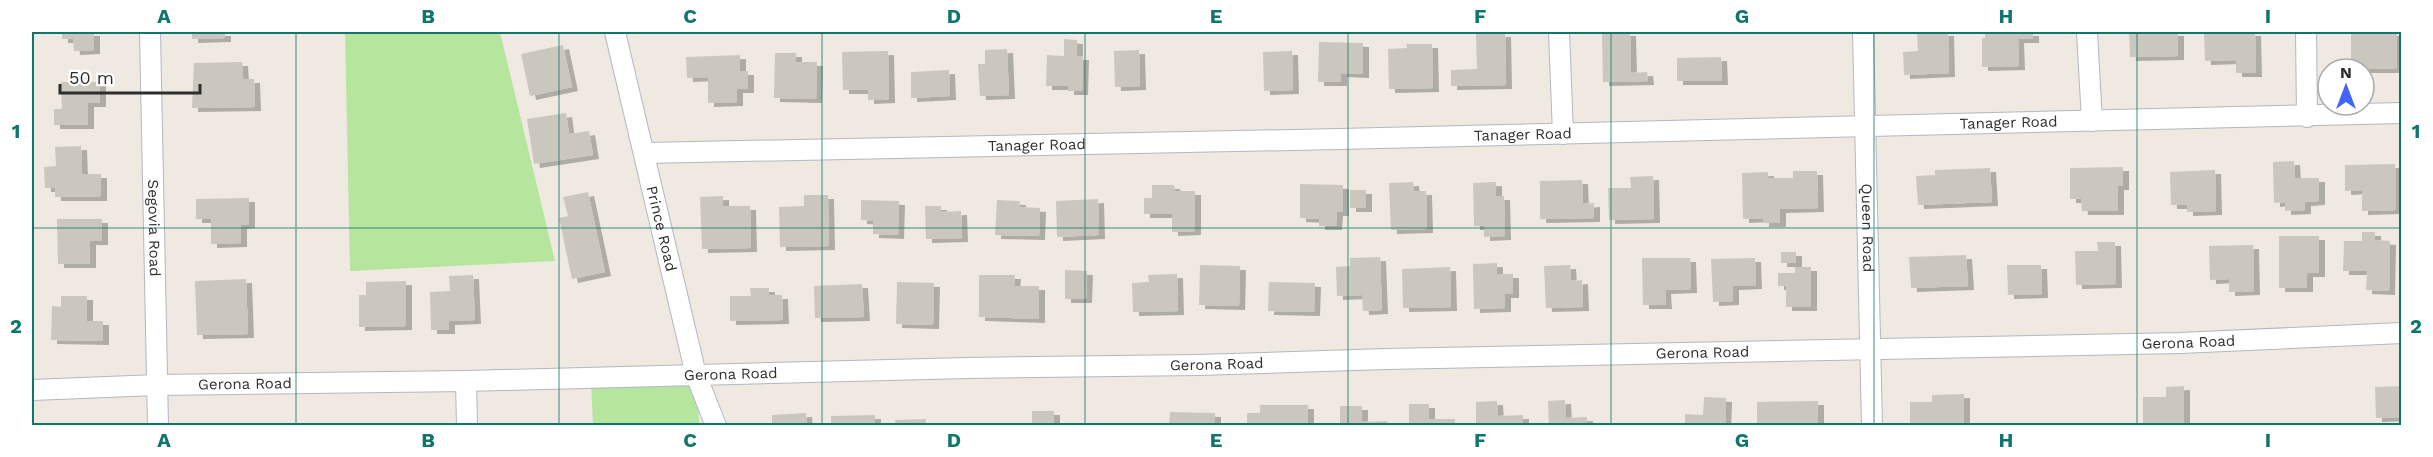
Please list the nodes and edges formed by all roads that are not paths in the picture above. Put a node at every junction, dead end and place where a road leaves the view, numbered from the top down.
1 (150, 32) edge
2 (615, 32) edge
3 (1560, 32) edge
4 (1863, 32) edge
5 (2087, 32) edge
6 (2306, 32) edge
7 (2402, 113) edge
8 (2307, 117) junction
9 (2092, 122) junction
10 (1865, 126) junction
11 (1563, 134) junction
12 (645, 153) junction
13 (2402, 333) edge
14 (1870, 350) junction
15 (696, 375) junction
16 (466, 381) junction
17 (157, 385) junction
18 (32, 390) edge
19 (158, 426) edge
20 (467, 426) edge
21 (716, 426) edge
22 (1872, 426) edge

1 - 17 street, Segovia Road
2 - 12 street, Prince Road
3 - 11 street
4 - 10 street, Queen Road
5 - 9 street
6 - 8 street
7 - 8 street, Tanager Road
8 - 9 street, Tanager Road
9 - 10 street, Tanager Road
10 - 11 street, Tanager Road
10 - 14 street, Queen Road
11 - 12 street, Tanager Road
12 - 15 street, Prince Road
13 - 14 street, Gerona Road
14 - 15 street, Gerona Road
14 - 22 street, Queen Road
15 - 16 street, Gerona Road
15 - 21 street, Prince Road
16 - 17 street, Gerona Road
16 - 20 street
17 - 18 street, Gerona Road
17 - 19 street, Segovia Road

